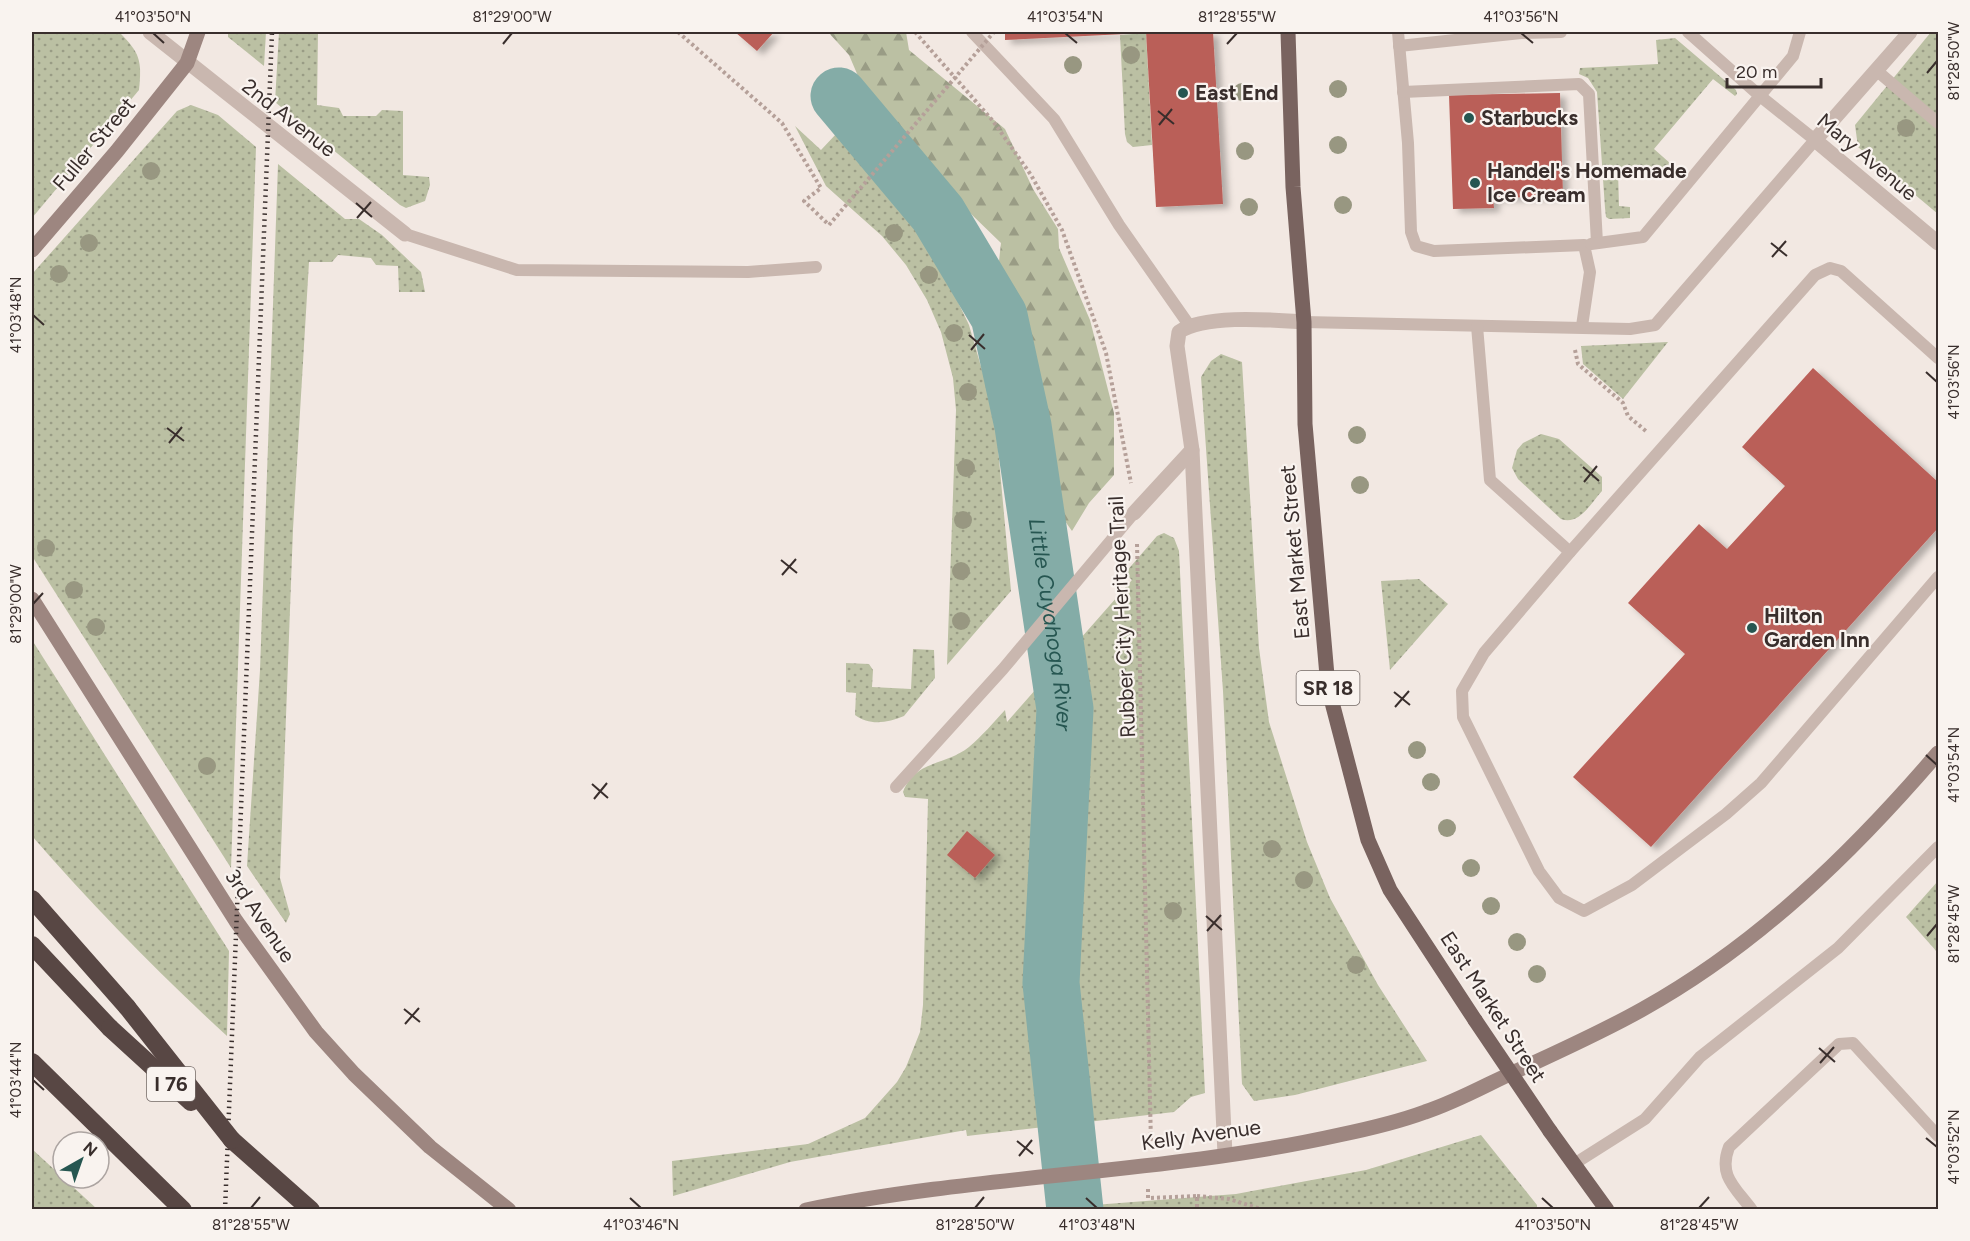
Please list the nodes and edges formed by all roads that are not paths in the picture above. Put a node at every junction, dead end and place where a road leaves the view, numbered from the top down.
1 (150, 32) edge
2 (198, 32) edge
3 (972, 32) edge
4 (1288, 32) edge
5 (1398, 32) edge
6 (1561, 32) edge
7 (1688, 32) edge
8 (1910, 32) edge
9 (1796, 33) edge
10 (1399, 46) junction
11 (187, 63) junction
12 (1876, 70) junction
13 (1403, 92) junction
14 (1760, 96) junction
15 (1938, 123) edge
16 (1815, 140) junction
17 (405, 234) joint
18 (1597, 243) junction
19 (1938, 243) edge
20 (1584, 245) junction
21 (32, 250) edge
22 (816, 267) dead end
23 (1304, 322) junction
24 (1189, 325) junction
25 (1477, 326) junction
26 (1582, 326) junction
27 (1938, 358) edge
28 (1192, 450) junction
29 (1134, 513) joint
30 (1570, 552) junction
31 (1938, 577) edge
32 (32, 599) edge
33 (1938, 753) edge
34 (896, 788) dead end
35 (1938, 847) edge
36 (32, 899) edge
37 (32, 945) edge
38 (32, 1062) edge
39 (1938, 1136) edge
40 (232, 1140) junction
41 (1225, 1154) junction
42 (1574, 1164) junction
43 (1601, 1207) edge
44 (183, 1209) edge
45 (311, 1209) edge
46 (509, 1209) edge
47 (806, 1209) edge
48 (1752, 1209) edge

1 - 11 street, 2nd Avenue
2 - 11 street, Fuller Street
3 - 24 lane
4 - 23 main road, East Market Street / SR 18
5 - 10 lane
6 - 10 lane
7 - 14 lane, Mary Avenue
8 - 12 street
9 - 14 lane
10 - 13 lane
11 - 17 street, 2nd Avenue
11 - 21 street, Fuller Street
12 - 15 lane
12 - 16 street
13 - 18 lane
13 - 20 lane
14 - 16 lane, Mary Avenue
14 - 18 lane
16 - 19 street, Mary Avenue
16 - 26 lane
17 - 22 lane
18 - 20 lane
20 - 26 lane
23 - 24 street
23 - 25 lane
23 - 42 main road, East Market Street / SR 18, bridge
24 - 28 street
25 - 26 lane
25 - 30 lane
27 - 30 lane
28 - 29 street
28 - 41 street
29 - 34 lane
30 - 31 lane
32 - 46 street, 3rd Avenue
33 - 41 street, Kelly Avenue
35 - 42 lane
36 - 40 highway, bridge
37 - 40 highway, I 76, bridge
38 - 44 highway
39 - 48 lane
40 - 45 highway, I 76
41 - 47 street, Kelly Avenue
42 - 43 main road, East Market Street / SR 18

